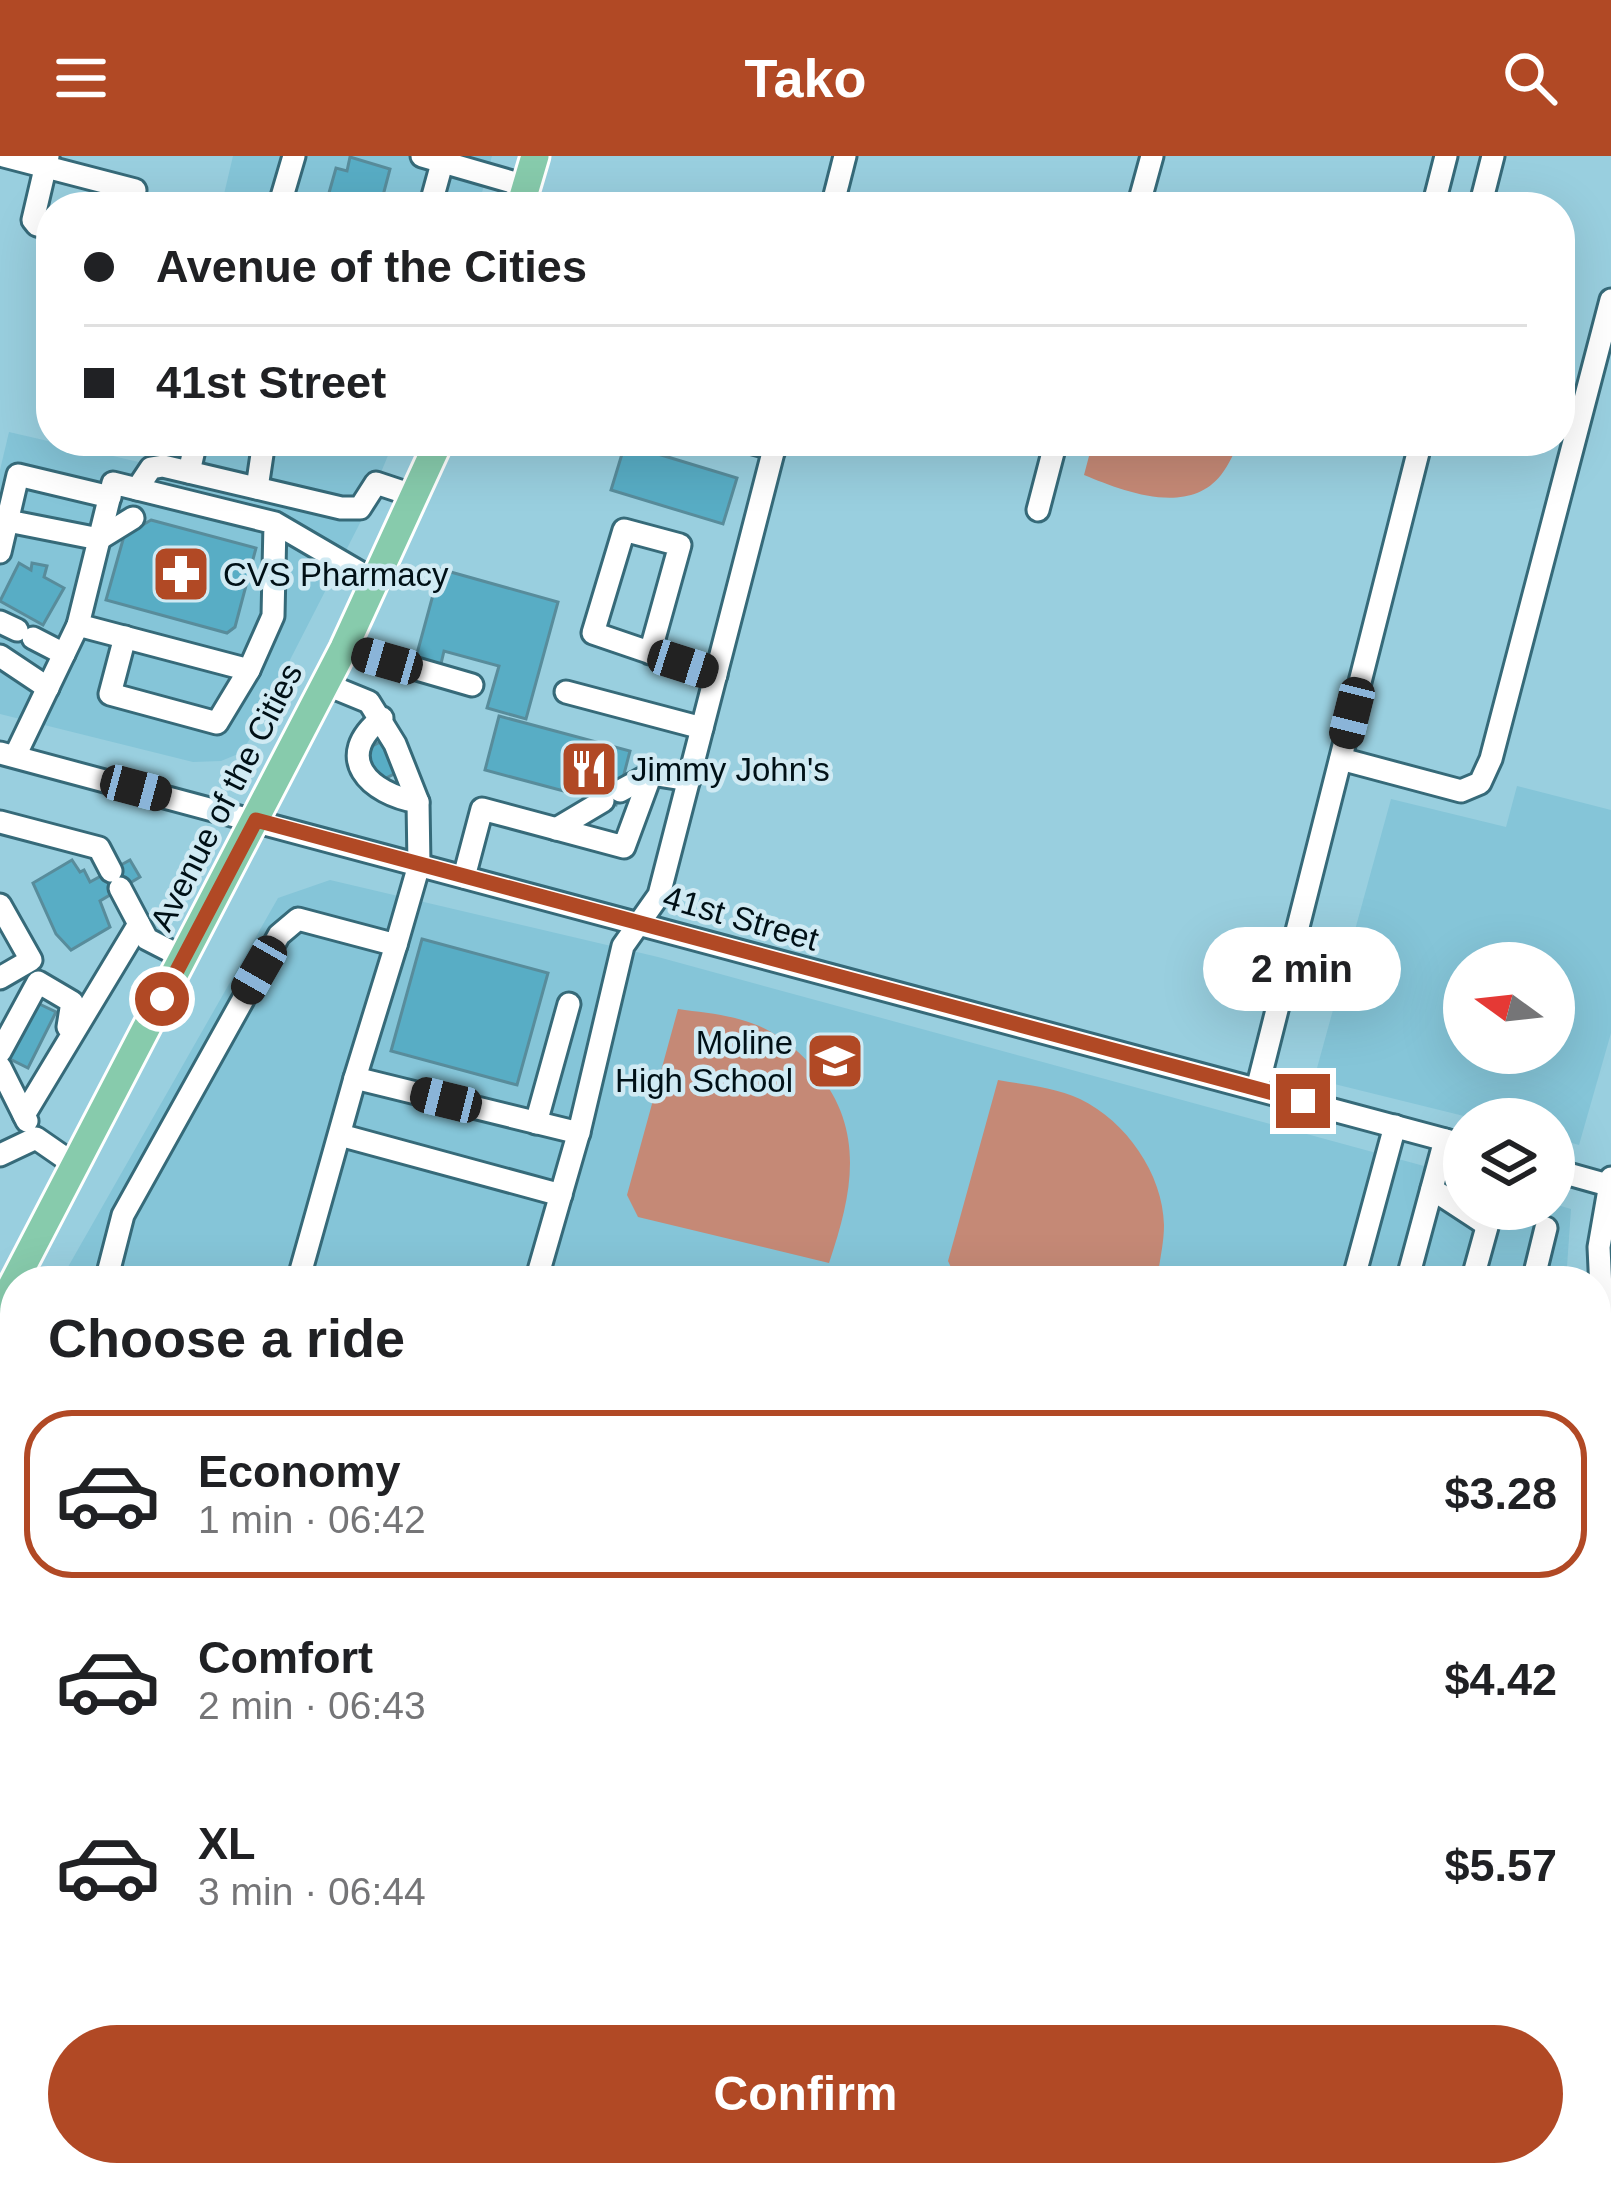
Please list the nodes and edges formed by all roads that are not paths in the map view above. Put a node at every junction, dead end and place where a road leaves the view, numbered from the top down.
1 (4, 156) edge
2 (294, 156) edge
3 (535, 156) edge
4 (845, 156) edge
5 (1152, 156) edge
6 (1447, 156) edge
7 (1493, 156) edge
8 (436, 158) edge
9 (47, 161) edge
10 (135, 190) dead end
11 (40, 192) edge
12 (283, 192) edge
13 (432, 192) edge
14 (514, 192) edge
15 (524, 192) edge
16 (836, 192) edge
17 (1142, 192) edge
18 (1437, 192) edge
19 (1484, 192) edge
20 (1611, 301) edge
21 (1575, 438) edge
22 (193, 456) edge
23 (262, 456) edge
24 (433, 456) edge
25 (773, 456) edge
26 (1052, 456) edge
27 (1417, 456) edge
28 (1570, 456) edge
29 (189, 472) junction
30 (257, 488) junction
31 (416, 496) junction
32 (110, 497) junction
33 (147, 502) junction
34 (1038, 510) dead end
35 (8, 520) junction
36 (275, 523) junction
37 (100, 539) junction
38 (0, 552) edge
39 (376, 582) junction
40 (78, 625) junction
41 (17, 630) edge
42 (125, 637) junction
43 (344, 648) junction
44 (650, 653) junction
45 (64, 654) junction
46 (0, 656) edge
47 (249, 670) junction
48 (716, 675) junction
49 (325, 685) junction
50 (472, 685) dead end
51 (48, 688) junction
52 (566, 692) dead end
53 (382, 718) junction
54 (702, 728) junction
55 (7, 755) edge
56 (1341, 759) junction
57 (650, 774) junction
58 (688, 780) junction
59 (418, 802) junction
60 (256, 820) junction
61 (0, 822) edge
62 (556, 829) junction
63 (419, 865) junction
64 (464, 878) junction
65 (1, 910) edge
66 (638, 923) junction
67 (139, 925) junction
68 (396, 945) junction
69 (184, 958) junction
70 (0, 978) edge
71 (569, 1004) dead end
72 (0, 1052) edge
73 (50, 1066) junction
74 (0, 1067) edge
75 (356, 1078) junction
76 (1257, 1089) junction
77 (24, 1115) junction
78 (536, 1123) junction
79 (1396, 1126) junction
80 (579, 1133) junction
81 (340, 1135) junction
82 (36, 1138) junction
83 (1443, 1139) edge
84 (0, 1155) edge
85 (75, 1165) junction
86 (1443, 1167) edge
87 (1575, 1175) edge
88 (1610, 1183) edge
89 (1432, 1189) junction
90 (1443, 1194) edge
91 (561, 1195) junction
92 (1486, 1230) edge
93 (1546, 1230) edge
94 (23, 1266) edge
95 (110, 1266) edge
96 (302, 1266) edge
97 (540, 1266) edge
98 (1357, 1266) edge
99 (1411, 1266) edge
100 (1476, 1266) edge
101 (1537, 1266) edge
102 (1599, 1266) edge

1 - 9 street
2 - 12 street
3 - 15 main road
4 - 16 street
5 - 17 street
6 - 18 street
7 - 19 street
8 - 13 street
8 - 14 street
9 - 10 street
9 - 11 street
20 - 21 street
22 - 29 street
23 - 30 street
24 - 31 main road, Avenue of the Cities
25 - 48 street
26 - 34 street
27 - 56 street
28 - 56 street
29 - 30 street
29 - 33 street
30 - 31 street
31 - 39 main road, Avenue of the Cities
32 - 33 street
32 - 35 street
32 - 37 street
33 - 36 street
33 - 37 street
35 - 37 street
35 - 38 street
36 - 39 street
36 - 47 street
37 - 40 street
39 - 43 main road, Avenue of the Cities
40 - 42 street
40 - 45 street
41 - 45 street
42 - 47 street
42 - 47 street
43 - 49 main road, Avenue of the Cities
43 - 50 street
44 - 44 street
44 - 48 street
45 - 51 street
46 - 51 street
48 - 54 street
49 - 53 street
49 - 60 main road, Avenue of the Cities
51 - 55 street
52 - 54 street
53 - 59 street
53 - 59 street
54 - 58 street
55 - 60 street, 41st Street
56 - 76 street
57 - 58 street
57 - 62 street
57 - 62 street
58 - 66 street
59 - 63 street
60 - 63 street, 41st Street
60 - 69 main road, Avenue of the Cities
61 - 67 street
62 - 64 street
63 - 64 street, 41st Street
63 - 68 street
64 - 66 street, 41st Street
65 - 70 street
66 - 76 street, 41st Street
66 - 80 street
67 - 69 street
67 - 73 street
68 - 75 street
68 - 95 street
69 - 85 main road, Avenue of the Cities
71 - 78 street
72 - 73 street
73 - 77 street
74 - 77 street
75 - 78 street
75 - 81 street
76 - 79 street, 41st Street
77 - 82 street
78 - 80 street
79 - 83 street, 41st Street
79 - 98 street
80 - 91 street
81 - 91 street
81 - 96 street
82 - 84 street
82 - 85 street
85 - 94 main road, Avenue of the Cities
86 - 89 street
87 - 88 street
88 - 102 street
89 - 90 street
89 - 99 street
91 - 97 street
92 - 100 street
93 - 101 street

